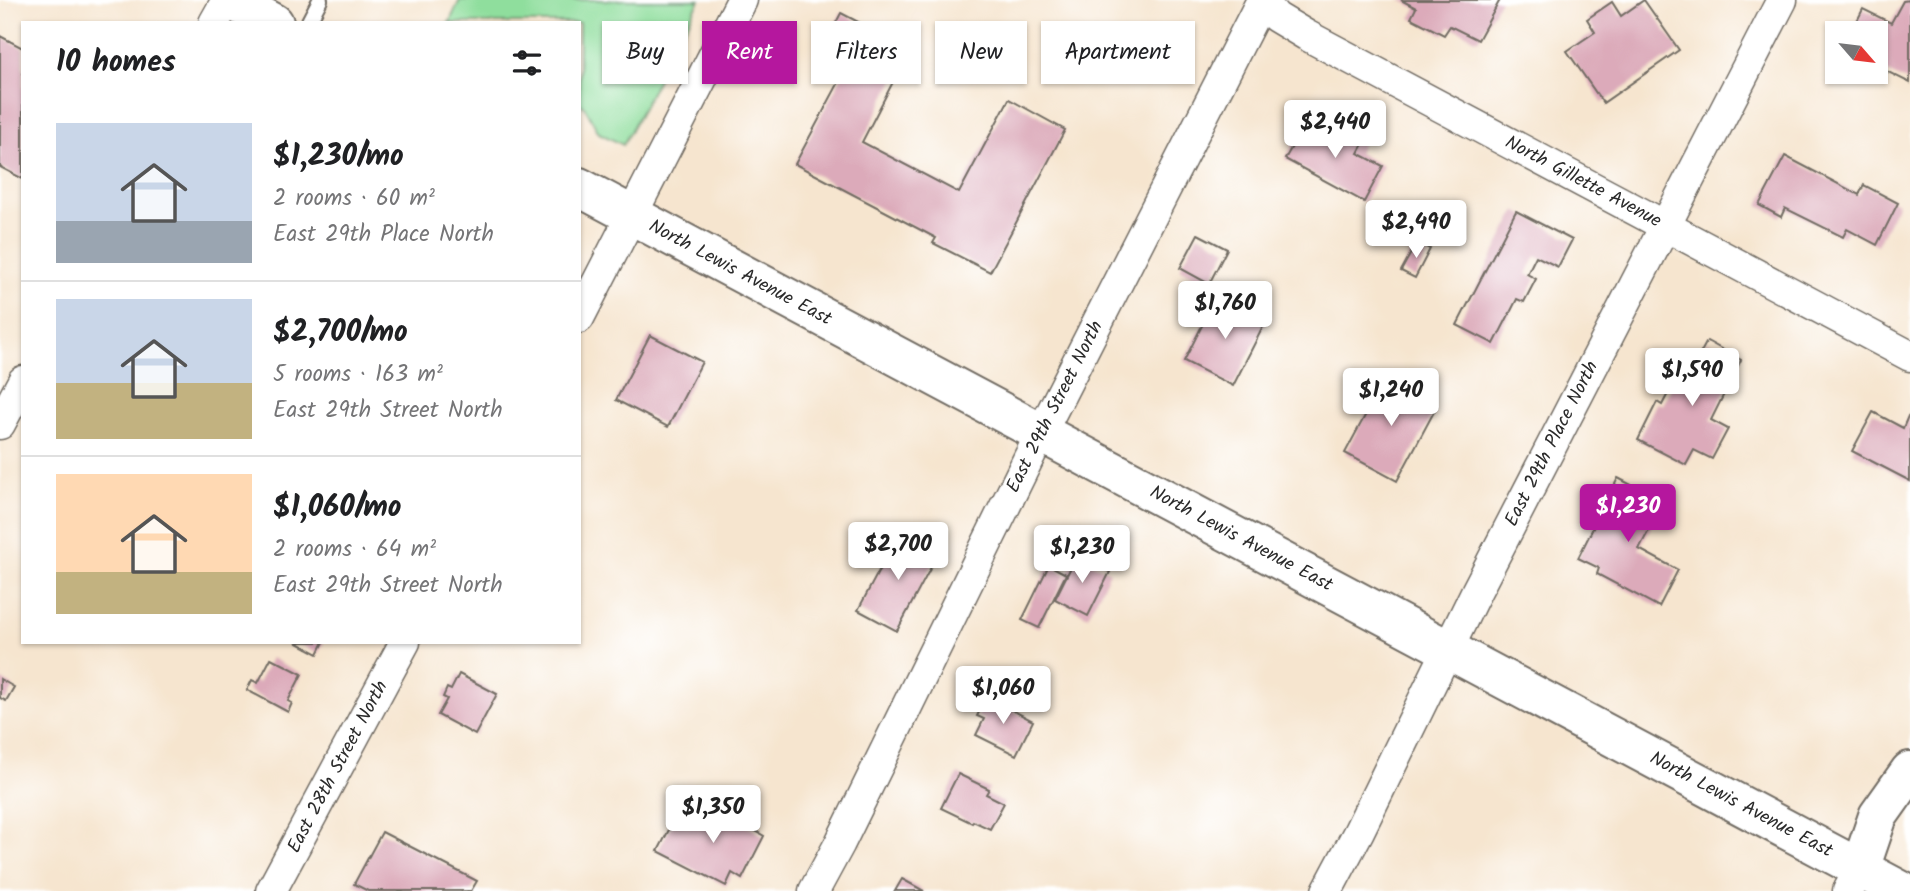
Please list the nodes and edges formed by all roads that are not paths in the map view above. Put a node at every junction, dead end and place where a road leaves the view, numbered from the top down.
1 (229, 0) edge
2 (320, 0) edge
3 (742, 0) edge
4 (1262, 0) edge
5 (1782, 0) edge
6 (215, 21) edge
7 (270, 21) edge
8 (309, 21) edge
9 (581, 188) edge
10 (633, 216) junction
11 (1666, 226) junction
12 (581, 314) edge
13 (1910, 356) edge
14 (21, 385) edge
15 (0, 424) edge
16 (1041, 433) junction
17 (404, 644) edge
18 (1448, 649) junction
19 (1910, 771) edge
20 (1910, 812) edge
21 (1854, 880) edge
22 (271, 891) edge
23 (814, 891) edge
24 (1327, 891) edge
25 (1902, 891) edge

1 - 6 street
1 - 7 main road
2 - 8 lane
3 - 10 street
4 - 11 street, North Gillette Avenue
4 - 16 street, East 29th Street North
5 - 11 street, East 29th Place North
9 - 10 main road, North Lewis Avenue East
10 - 12 street
10 - 16 main road, North Lewis Avenue East
11 - 13 street, North Gillette Avenue
11 - 18 street, East 29th Place North
14 - 15 street
16 - 18 main road, North Lewis Avenue East
16 - 23 street, East 29th Street North
17 - 22 street, East 28th Street North
18 - 21 main road, North Lewis Avenue East
18 - 24 street, East 29th Place North
19 - 21 main road
20 - 21 main road
21 - 25 main road, North Lewis Avenue East

